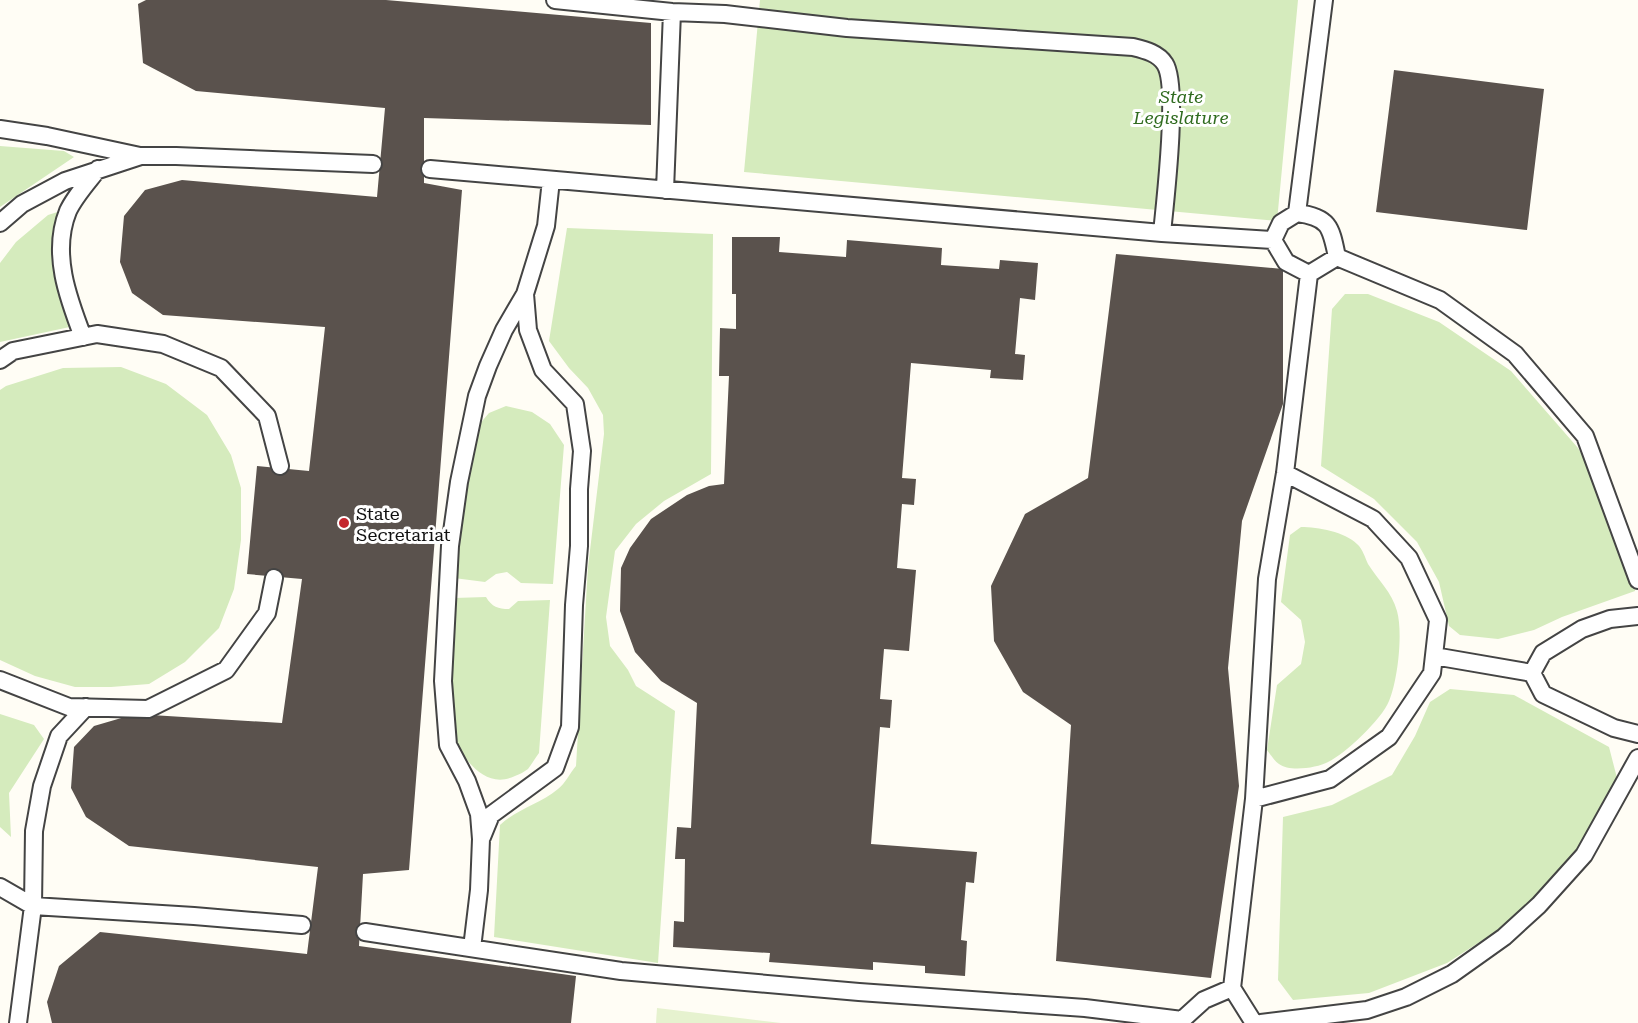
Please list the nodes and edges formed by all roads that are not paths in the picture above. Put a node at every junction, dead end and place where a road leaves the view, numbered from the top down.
1 (555, 0) edge
2 (1324, 0) edge
3 (672, 12) junction
4 (0, 129) edge
5 (141, 156) junction
6 (372, 164) dead end
7 (98, 169) junction
8 (430, 169) dead end
9 (551, 180) junction
10 (665, 190) junction
11 (1297, 213) junction
12 (0, 223) edge
13 (1162, 233) junction
14 (1273, 240) junction
15 (1337, 257) junction
16 (1309, 274) junction
17 (525, 294) junction
18 (83, 337) junction
19 (0, 360) edge
20 (280, 466) dead end
21 (1285, 473) junction
22 (274, 578) dead end
23 (1638, 580) edge
24 (1638, 616) edge
25 (1434, 656) junction
26 (1532, 673) junction
27 (0, 680) edge
28 (86, 707) junction
29 (1638, 734) edge
30 (1638, 758) edge
31 (1254, 799) junction
32 (482, 839) junction
33 (0, 887) edge
34 (33, 906) junction
35 (302, 925) dead end
36 (365, 932) dead end
37 (472, 948) junction
38 (1232, 987) junction
39 (1183, 1021) edge
40 (18, 1023) edge
41 (1254, 1023) edge
42 (1261, 1023) edge

1 - 3 lane
2 - 11 lane
3 - 10 lane
3 - 13 lane
4 - 5 lane
5 - 6 lane
5 - 7 lane
7 - 12 lane
7 - 18 lane
8 - 9 lane
9 - 10 lane
9 - 17 lane
10 - 13 lane
11 - 14 lane
11 - 15 lane
13 - 14 lane
14 - 16 lane
15 - 16 lane
15 - 23 lane
16 - 21 lane
17 - 32 lane
17 - 32 lane
18 - 19 lane
18 - 20 lane
21 - 25 lane
21 - 31 lane
22 - 28 lane
24 - 26 lane
25 - 26 lane
25 - 31 lane
26 - 29 lane
27 - 28 lane
28 - 34 lane
30 - 42 lane
31 - 38 lane
32 - 37 lane
33 - 34 lane
34 - 35 lane
34 - 40 lane
36 - 37 lane
37 - 39 lane
38 - 39 lane
38 - 41 lane

